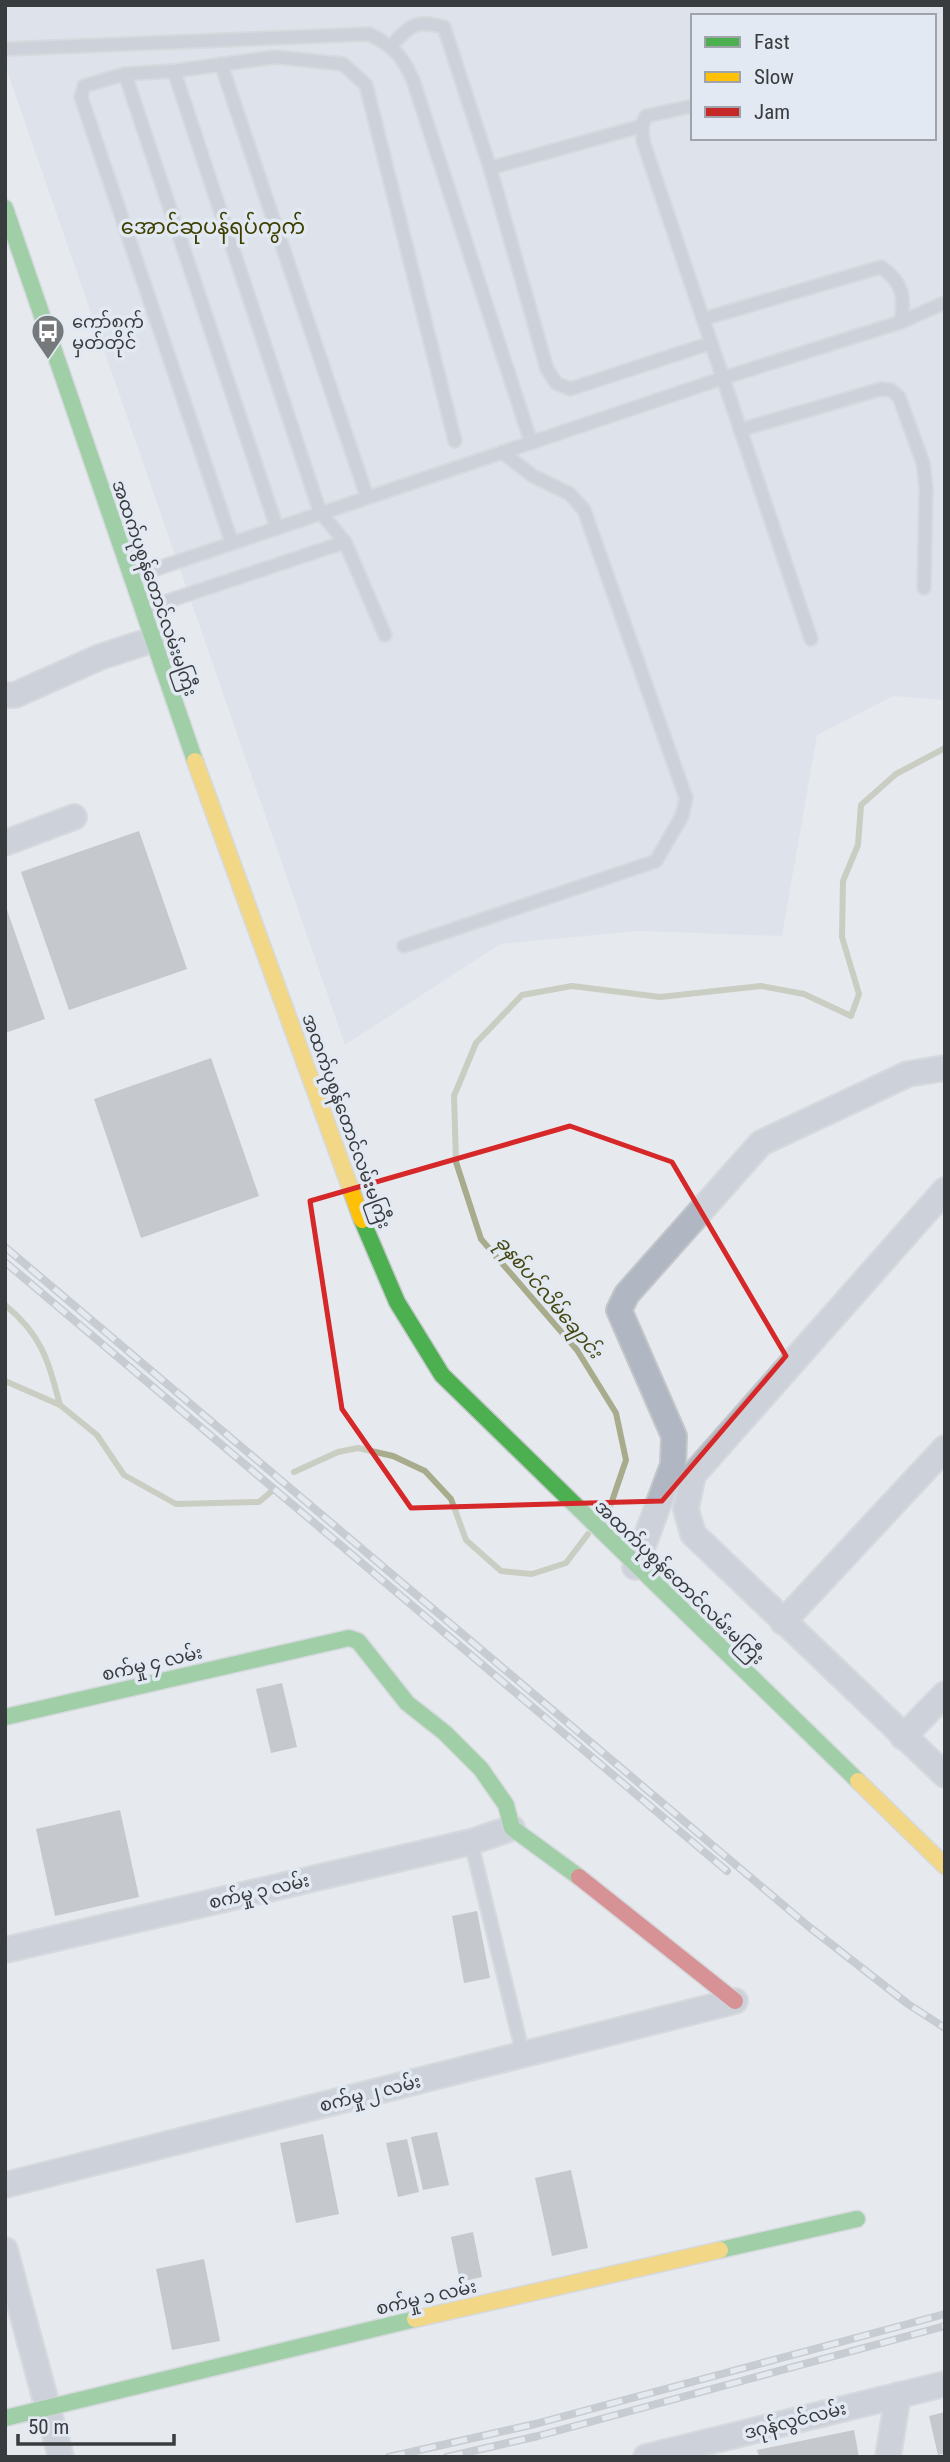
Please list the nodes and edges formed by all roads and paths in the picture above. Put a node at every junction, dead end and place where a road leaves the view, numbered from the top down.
1 (392, 45) junction
2 (5, 49) edge
3 (221, 64) junction
4 (174, 71) junction
5 (125, 74) junction
6 (691, 106) edge
7 (642, 126) junction
8 (490, 168) junction
9 (5, 208) edge
10 (944, 303) edge
11 (703, 319) junction
12 (901, 322) junction
13 (711, 343) junction
14 (723, 378) junction
15 (740, 430) junction
16 (455, 441) dead end
17 (531, 442) junction
18 (502, 452) junction
19 (367, 496) junction
20 (320, 512) junction
21 (277, 528) junction
22 (345, 542) junction
23 (232, 543) junction
24 (131, 577) junction
25 (924, 588) dead end
26 (143, 609) junction
27 (385, 635) dead end
28 (811, 639) dead end
29 (152, 640) junction
30 (5, 695) edge
31 (74, 817) dead end
32 (6, 842) edge
33 (404, 946) dead end
34 (945, 1068) edge
35 (945, 1190) edge
36 (945, 1448) edge
37 (635, 1567) junction
38 (783, 1622) junction
39 (945, 1694) edge
40 (5, 1717) edge
41 (904, 1737) junction
42 (945, 1775) edge
43 (512, 1828) junction
44 (471, 1842) junction
45 (945, 1866) edge
46 (5, 1950) edge
47 (735, 2001) joint
48 (523, 2054) junction
49 (5, 2185) edge
50 (857, 2219) dead end
51 (5, 2250) edge
52 (945, 2384) edge
53 (898, 2395) junction
54 (48, 2408) junction
55 (5, 2418) edge
56 (729, 2446) edge
57 (61, 2457) edge
58 (646, 2457) edge
59 (888, 2457) edge

1 - 2 lane
1 - 8 lane
1 - 17 lane
3 - 4 lane
3 - 16 lane
3 - 19 lane
4 - 5 lane
4 - 20 lane
5 - 21 lane
5 - 23 lane
6 - 7 lane
7 - 8 lane
7 - 11 lane
8 - 13 lane
9 - 24 main road, အထက်ပုစွန်တောင်လမ်းမကြီး
10 - 12 lane
11 - 12 lane
11 - 13 lane
12 - 14 lane
13 - 14 lane
14 - 15 lane
14 - 17 lane
15 - 25 lane
15 - 28 lane
17 - 18 lane
18 - 19 lane
18 - 33 lane
19 - 20 lane
20 - 21 lane
20 - 22 lane
21 - 23 lane
22 - 26 lane
22 - 27 lane
23 - 24 lane
24 - 26 main road, အထက်ပုစွန်တောင်လမ်းမကြီး
26 - 29 main road, အထက်ပုစွန်တောင်လမ်းမကြီး
29 - 30 street
29 - 37 main road, အထက်ပုစွန်တောင်လမ်းမကြီး
31 - 32 street
34 - 37 street
35 - 38 street
36 - 38 street
37 - 45 main road, အထက်ပုစွန်တောင်လမ်းမကြီး
38 - 41 street
39 - 41 street
40 - 43 main road, စက်မှု ၄ လမ်း
41 - 42 street
43 - 44 street, စက်မှု ၃ လမ်း
43 - 47 main road
44 - 46 street, စက်မှု ၃ လမ်း
44 - 48 lane
47 - 48 street, စက်မှု ၂ လမ်း
48 - 49 street, စက်မှု ၂ လမ်း
50 - 54 main road, စက်မှု ၁ လမ်း
51 - 54 street
52 - 53 street, ဒဂုန်လွင်လမ်း
53 - 56 street, ဒဂုန်လွင်လမ်း
53 - 59 street
54 - 55 main road, စက်မှု ၁ လမ်း
54 - 57 street
56 - 58 street, ဒဂုန်လွင်လမ်း

